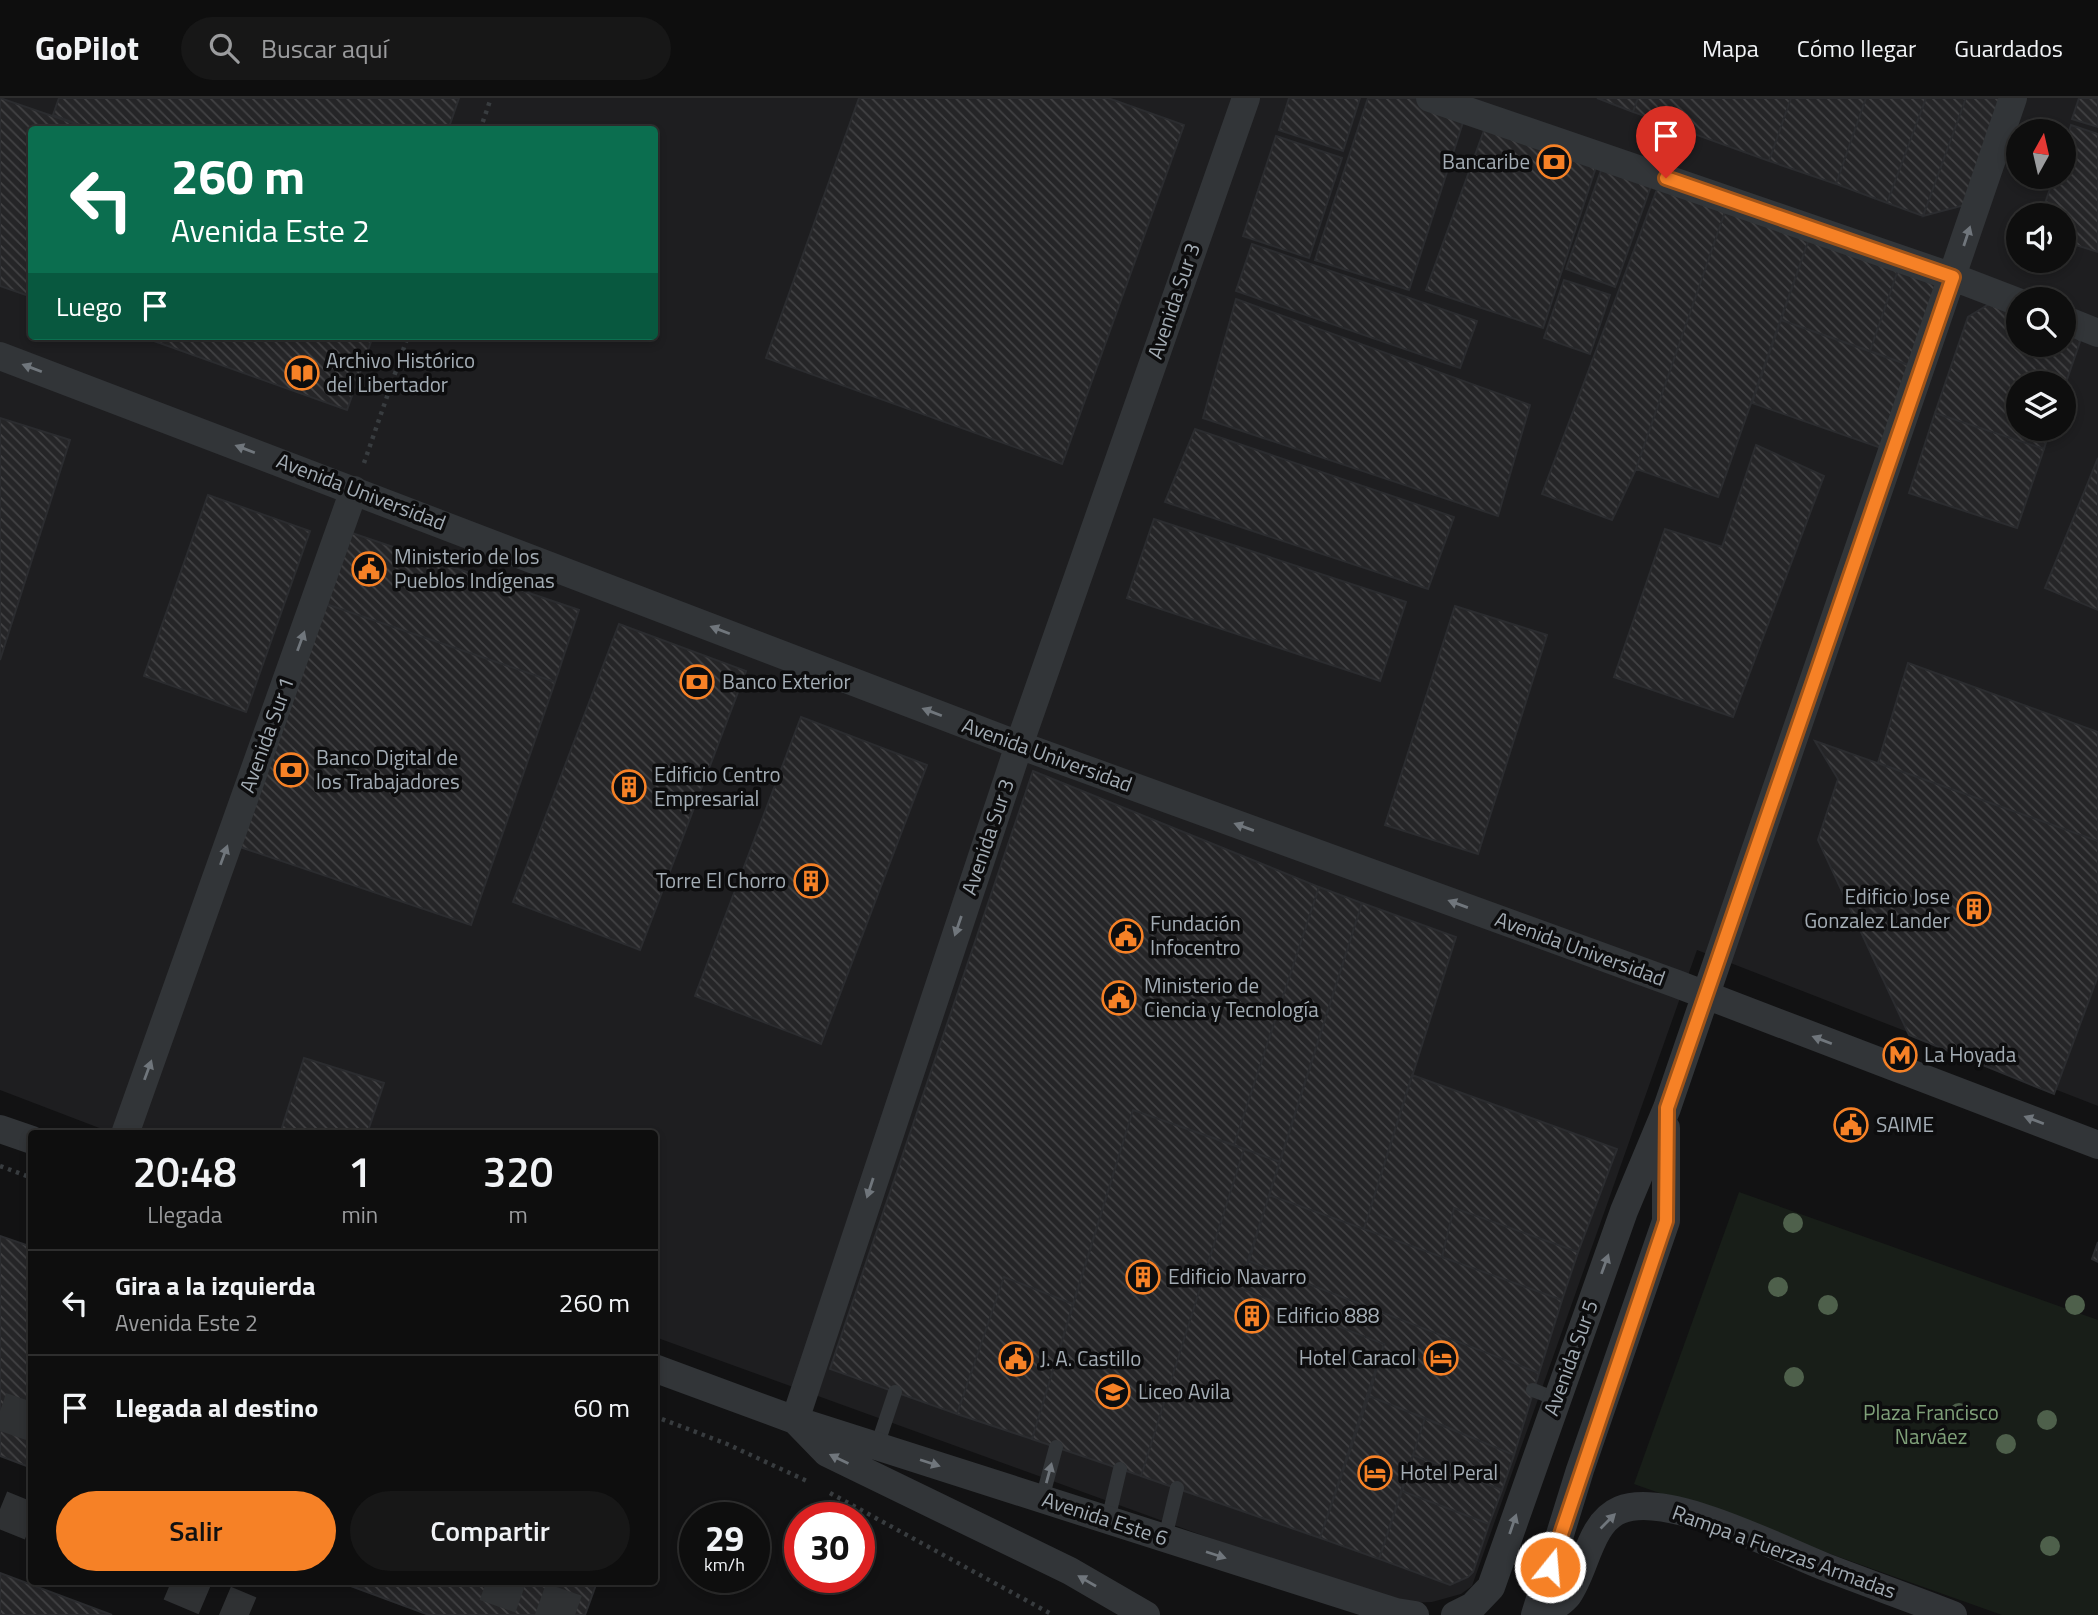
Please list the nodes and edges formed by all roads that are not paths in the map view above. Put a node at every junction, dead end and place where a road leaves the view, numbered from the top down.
1 (1246, 98) edge
2 (1430, 98) edge
3 (2013, 98) edge
4 (1953, 277) junction
5 (2006, 297) edge
6 (2076, 324) edge
7 (2098, 333) edge
8 (0, 356) edge
9 (354, 490) junction
10 (1019, 745) junction
11 (1706, 996) junction
12 (1667, 1108) junction
13 (0, 1129) edge
14 (126, 1130) edge
15 (28, 1139) edge
16 (2098, 1144) edge
17 (658, 1369) edge
18 (895, 1392) dead end
19 (795, 1420) junction
20 (877, 1446) junction
21 (1056, 1447) dead end
22 (1120, 1469) dead end
23 (1177, 1488) dead end
24 (1042, 1499) junction
25 (1108, 1520) junction
26 (1165, 1538) junction
27 (1464, 1611) edge
28 (1146, 1615) edge
29 (1415, 1615) edge
30 (1535, 1615) edge
31 (1543, 1615) edge
32 (1954, 1615) edge

1 - 10 street, Avenida Sur 3
2 - 4 street
4 -> 3 street, Avenida Sur 5
4 - 5 street
4 - 11 street, Avenida Sur 5
6 - 7 street
9 -> 8 street, Avenida Universidad
10 -> 9 street, Avenida Universidad
14 -> 9 street, Avenida Sur 1
11 -> 10 street, Avenida Universidad
10 -> 19 street, Avenida Sur 3
11 - 12 street, Avenida Sur 5
16 -> 11 street, Avenida Universidad
27 -> 12 street, Avenida Sur 5
12 - 30 street, Avenida Sur 5
13 - 15 street
17 - 19 street, Avenida Este 6
18 - 20 lane
19 - 20 street, Avenida Este 6
28 -> 19 street, Avenida Este 6
20 -> 24 street, Avenida Este 6
24 -> 21 lane
22 - 25 lane
23 - 26 lane
24 - 25 street, Avenida Este 6
25 - 26 street, Avenida Este 6
26 -> 29 street, Avenida Este 6
31 -> 32 street, Rampa a Fuerzas Armadas

